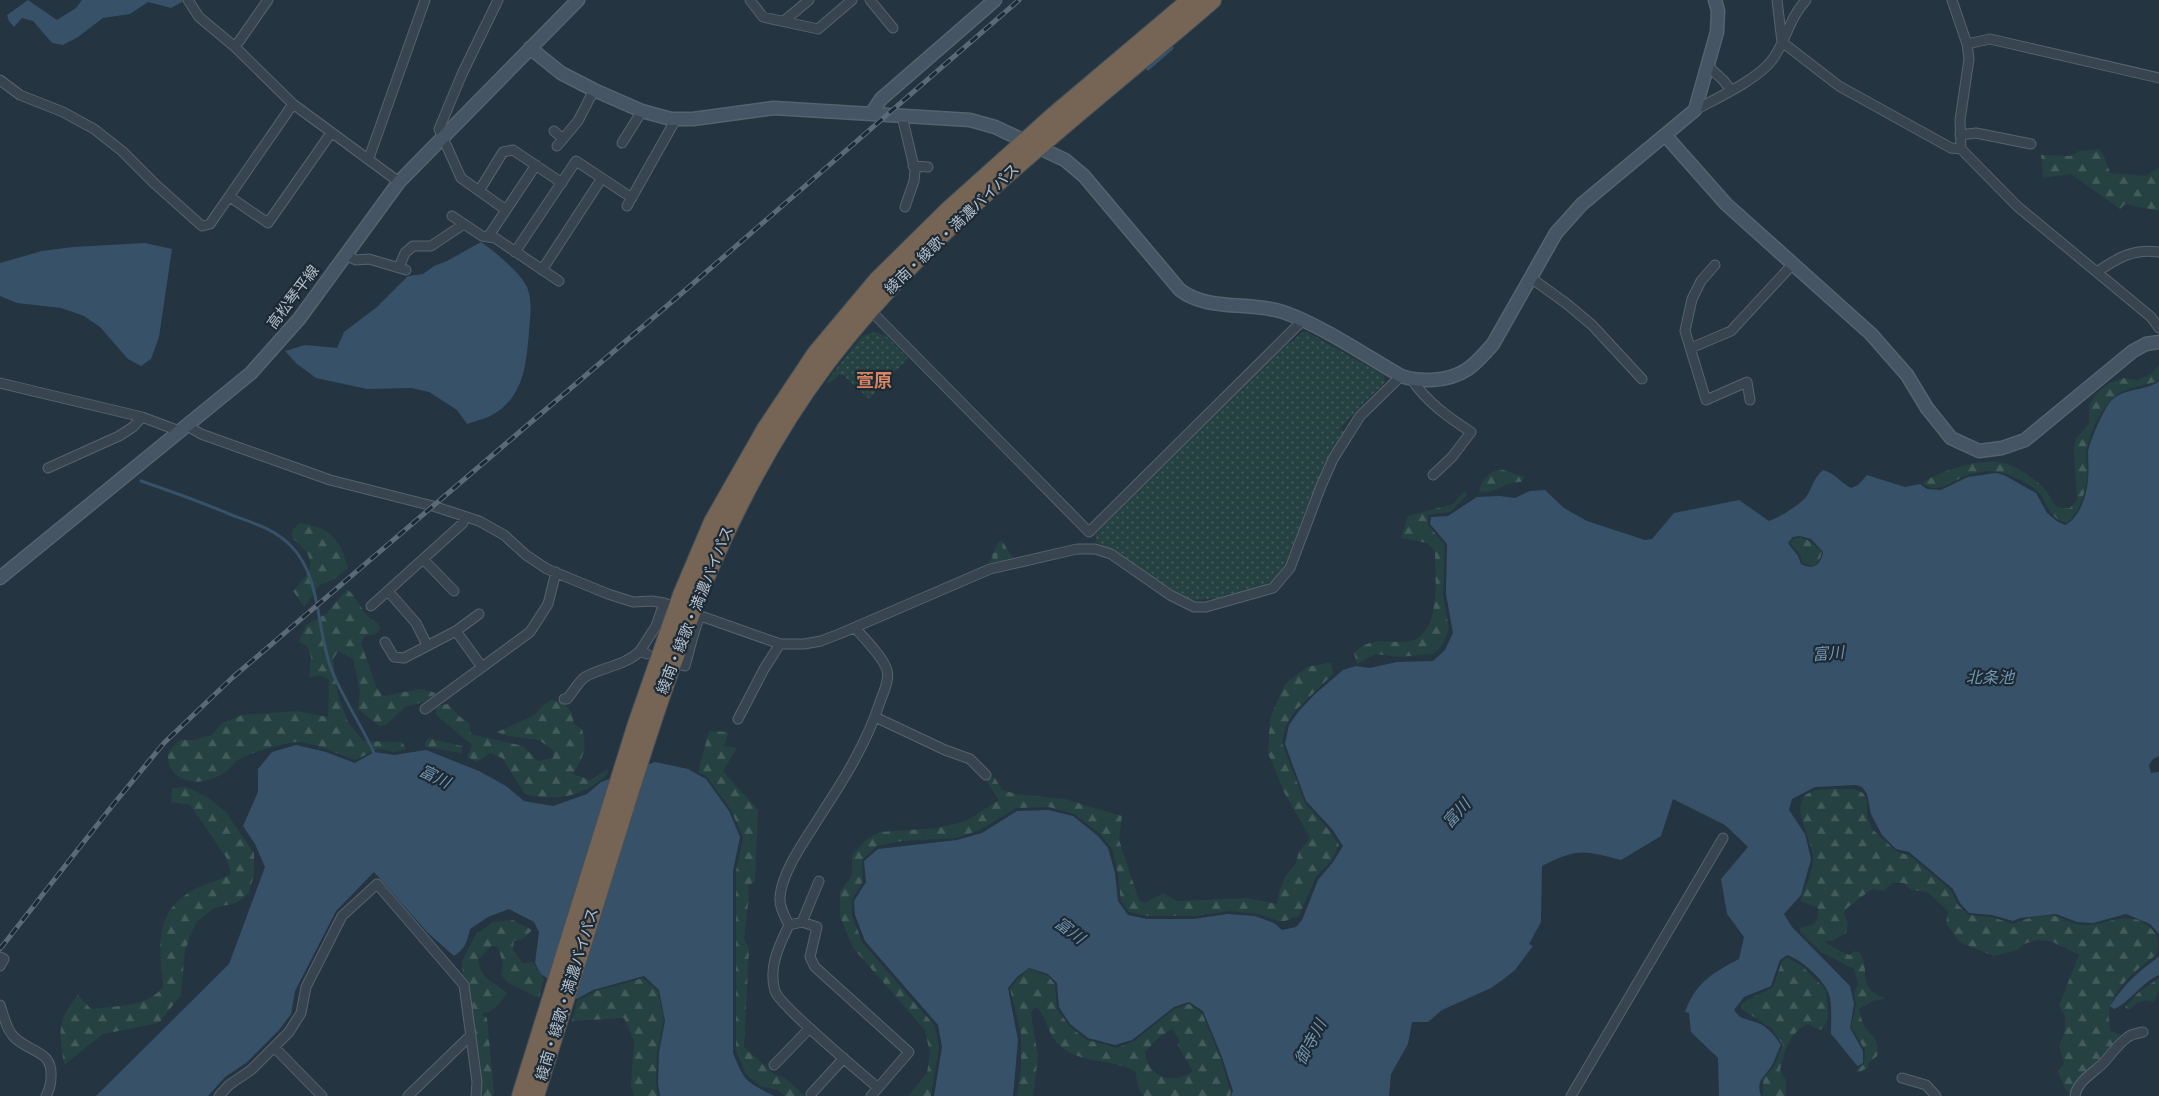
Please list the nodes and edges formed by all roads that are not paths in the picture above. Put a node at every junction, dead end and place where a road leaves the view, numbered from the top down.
1 (188, 0) edge
2 (268, 0) edge
3 (425, 0) edge
4 (498, 0) edge
5 (578, 0) edge
6 (750, 0) edge
7 (809, 0) edge
8 (852, 0) edge
9 (870, 0) edge
10 (995, 0) edge
11 (1191, 0) edge
12 (1212, 0) edge
13 (1715, 0) edge
14 (1777, 0) edge
15 (1806, 0) edge
16 (1952, 0) edge
17 (784, 21) junction
18 (892, 28) dead end
19 (1782, 42) junction
20 (1967, 44) junction
21 (234, 47) junction
22 (530, 48) junction
23 (1708, 66) junction
24 (2159, 78) edge
25 (0, 80) edge
26 (594, 90) junction
27 (1731, 90) junction
28 (293, 104) junction
29 (1695, 110) junction
30 (642, 111) junction
31 (871, 114) junction
32 (902, 116) junction
33 (676, 118) junction
34 (554, 131) dead end
35 (331, 133) junction
36 (1665, 135) junction
37 (1960, 135) junction
38 (442, 138) junction
39 (563, 139) junction
40 (622, 143) dead end
41 (1031, 144) junction
42 (2031, 144) dead end
43 (556, 146) dead end
44 (1961, 149) junction
45 (369, 158) junction
46 (536, 165) junction
47 (914, 166) junction
48 (928, 167) dead end
49 (602, 178) junction
50 (399, 182) junction
51 (562, 183) junction
52 (478, 190) junction
53 (230, 197) junction
54 (905, 207) dead end
55 (506, 210) junction
56 (452, 216) dead end
57 (464, 224) junction
58 (488, 236) junction
59 (515, 252) junction
60 (2159, 252) edge
61 (345, 255) junction
62 (1715, 265) dead end
63 (1792, 265) junction
64 (542, 270) junction
65 (2097, 272) junction
66 (1531, 278) junction
67 (559, 281) dead end
68 (870, 310) junction
69 (1302, 321) junction
70 (2159, 328) edge
71 (2159, 342) edge
72 (1691, 348) junction
73 (1407, 378) junction
74 (1642, 379) dead end
75 (0, 382) edge
76 (1750, 400) dead end
77 (142, 417) junction
78 (183, 428) junction
79 (48, 468) dead end
80 (1433, 475) dead end
81 (463, 523) dead end
82 (423, 559) junction
83 (556, 572) junction
84 (0, 578) edge
85 (388, 591) junction
86 (454, 591) dead end
87 (371, 606) dead end
88 (683, 610) junction
89 (479, 614) dead end
90 (855, 628) junction
91 (456, 631) junction
92 (385, 642) dead end
93 (780, 644) junction
94 (427, 645) junction
95 (681, 665) dead end
96 (482, 667) junction
97 (564, 699) dead end
98 (425, 709) dead end
99 (876, 717) junction
100 (738, 720) dead end
101 (986, 775) dead end
102 (1723, 838) dead end
103 (819, 881) dead end
104 (802, 922) junction
105 (789, 925) junction
106 (0, 957) edge
107 (0, 966) edge
108 (0, 1005) edge
109 (552, 1017) junction
110 (810, 1028) junction
111 (2144, 1032) dead end
112 (471, 1034) junction
113 (274, 1047) junction
114 (844, 1058) junction
115 (774, 1064) dead end
116 (1902, 1078) dead end
117 (878, 1088) junction
118 (811, 1094) dead end
119 (46, 1096) edge
120 (219, 1096) edge
121 (322, 1096) edge
122 (408, 1096) edge
123 (476, 1096) edge
124 (521, 1096) edge
125 (535, 1096) edge
126 (871, 1096) edge
127 (1571, 1096) edge
128 (1936, 1096) edge
129 (2074, 1096) edge

1 - 21 street
2 - 21 street
3 - 45 street
4 - 38 street
5 - 22 street, 高松琴平線
6 - 17 street
7 - 17 street
8 - 17 street
9 - 18 street
10 - 31 street
11 - 41 highway, 綾南・綾歌・満濃バイパス
12 - 41 highway, 綾南・綾歌・満濃バイパス
13 - 23 street
14 - 19 street
15 - 19 street
16 - 20 street
19 - 27 street
19 - 44 street
20 - 24 street
20 - 37 street
21 - 28 street
22 - 26 street
22 - 38 street, 高松琴平線
23 - 27 street
23 - 29 street
25 - 53 street
26 - 30 street
26 - 39 street
27 - 29 street
28 - 35 street
28 - 53 street
29 - 36 street
30 - 33 street
30 - 40 street
31 - 32 street
31 - 33 street
32 - 41 street
32 - 47 street
33 - 49 street
34 - 39 street
35 - 45 street
35 - 53 street
36 - 63 street
36 - 66 street
37 - 42 street
37 - 44 street
38 - 50 street, 高松琴平線
38 - 52 street
39 - 43 street
41 - 68 highway, 綾南・綾歌・満濃バイパス
41 - 69 street
41 - 88 highway, 綾南・綾歌・満濃バイパス
44 - 65 street
45 - 50 street
46 - 51 street
46 - 52 street
46 - 55 street
47 - 48 street
47 - 54 street
49 - 51 street
49 - 64 street
50 - 61 street, 高松琴平線
51 - 59 street
52 - 55 street
55 - 58 street
56 - 57 street
57 - 58 street
57 - 61 street
58 - 59 street
59 - 64 street
60 - 65 street
61 - 78 street, 高松琴平線
62 - 72 street
63 - 71 street
63 - 72 street
64 - 67 street
65 - 70 street
66 - 73 street
66 - 74 street
68 - 69 street
68 - 88 highway, 綾南・綾歌・満濃バイパス
69 - 73 street
72 - 76 street
73 - 80 street
73 - 90 street
75 - 77 street
77 - 78 street
77 - 79 street
78 - 83 street
78 - 84 street, 高松琴平線
81 - 82 street
82 - 85 street
82 - 86 street
83 - 88 street
83 - 96 street
85 - 87 street
85 - 94 street
88 - 93 street
88 - 95 street
88 - 97 street
88 - 109 highway, 綾南・綾歌・満濃バイパス
89 - 91 street
90 - 93 street
90 - 99 street
91 - 94 street
91 - 96 street
92 - 94 street
93 - 100 street
96 - 98 street
99 - 101 street
99 - 105 street
102 - 127 street
103 - 104 street
104 - 105 street
104 - 117 street
105 - 110 street
106 - 107 street
108 - 119 street
109 - 124 highway, 綾南・綾歌・満濃バイパス
109 - 125 highway, 綾南・綾歌・満濃バイパス
110 - 114 street
110 - 115 street
111 - 129 street
112 - 113 street
112 - 122 street
112 - 123 street
113 - 120 street
113 - 121 street
114 - 117 street
114 - 118 street
116 - 128 street
117 - 126 street

